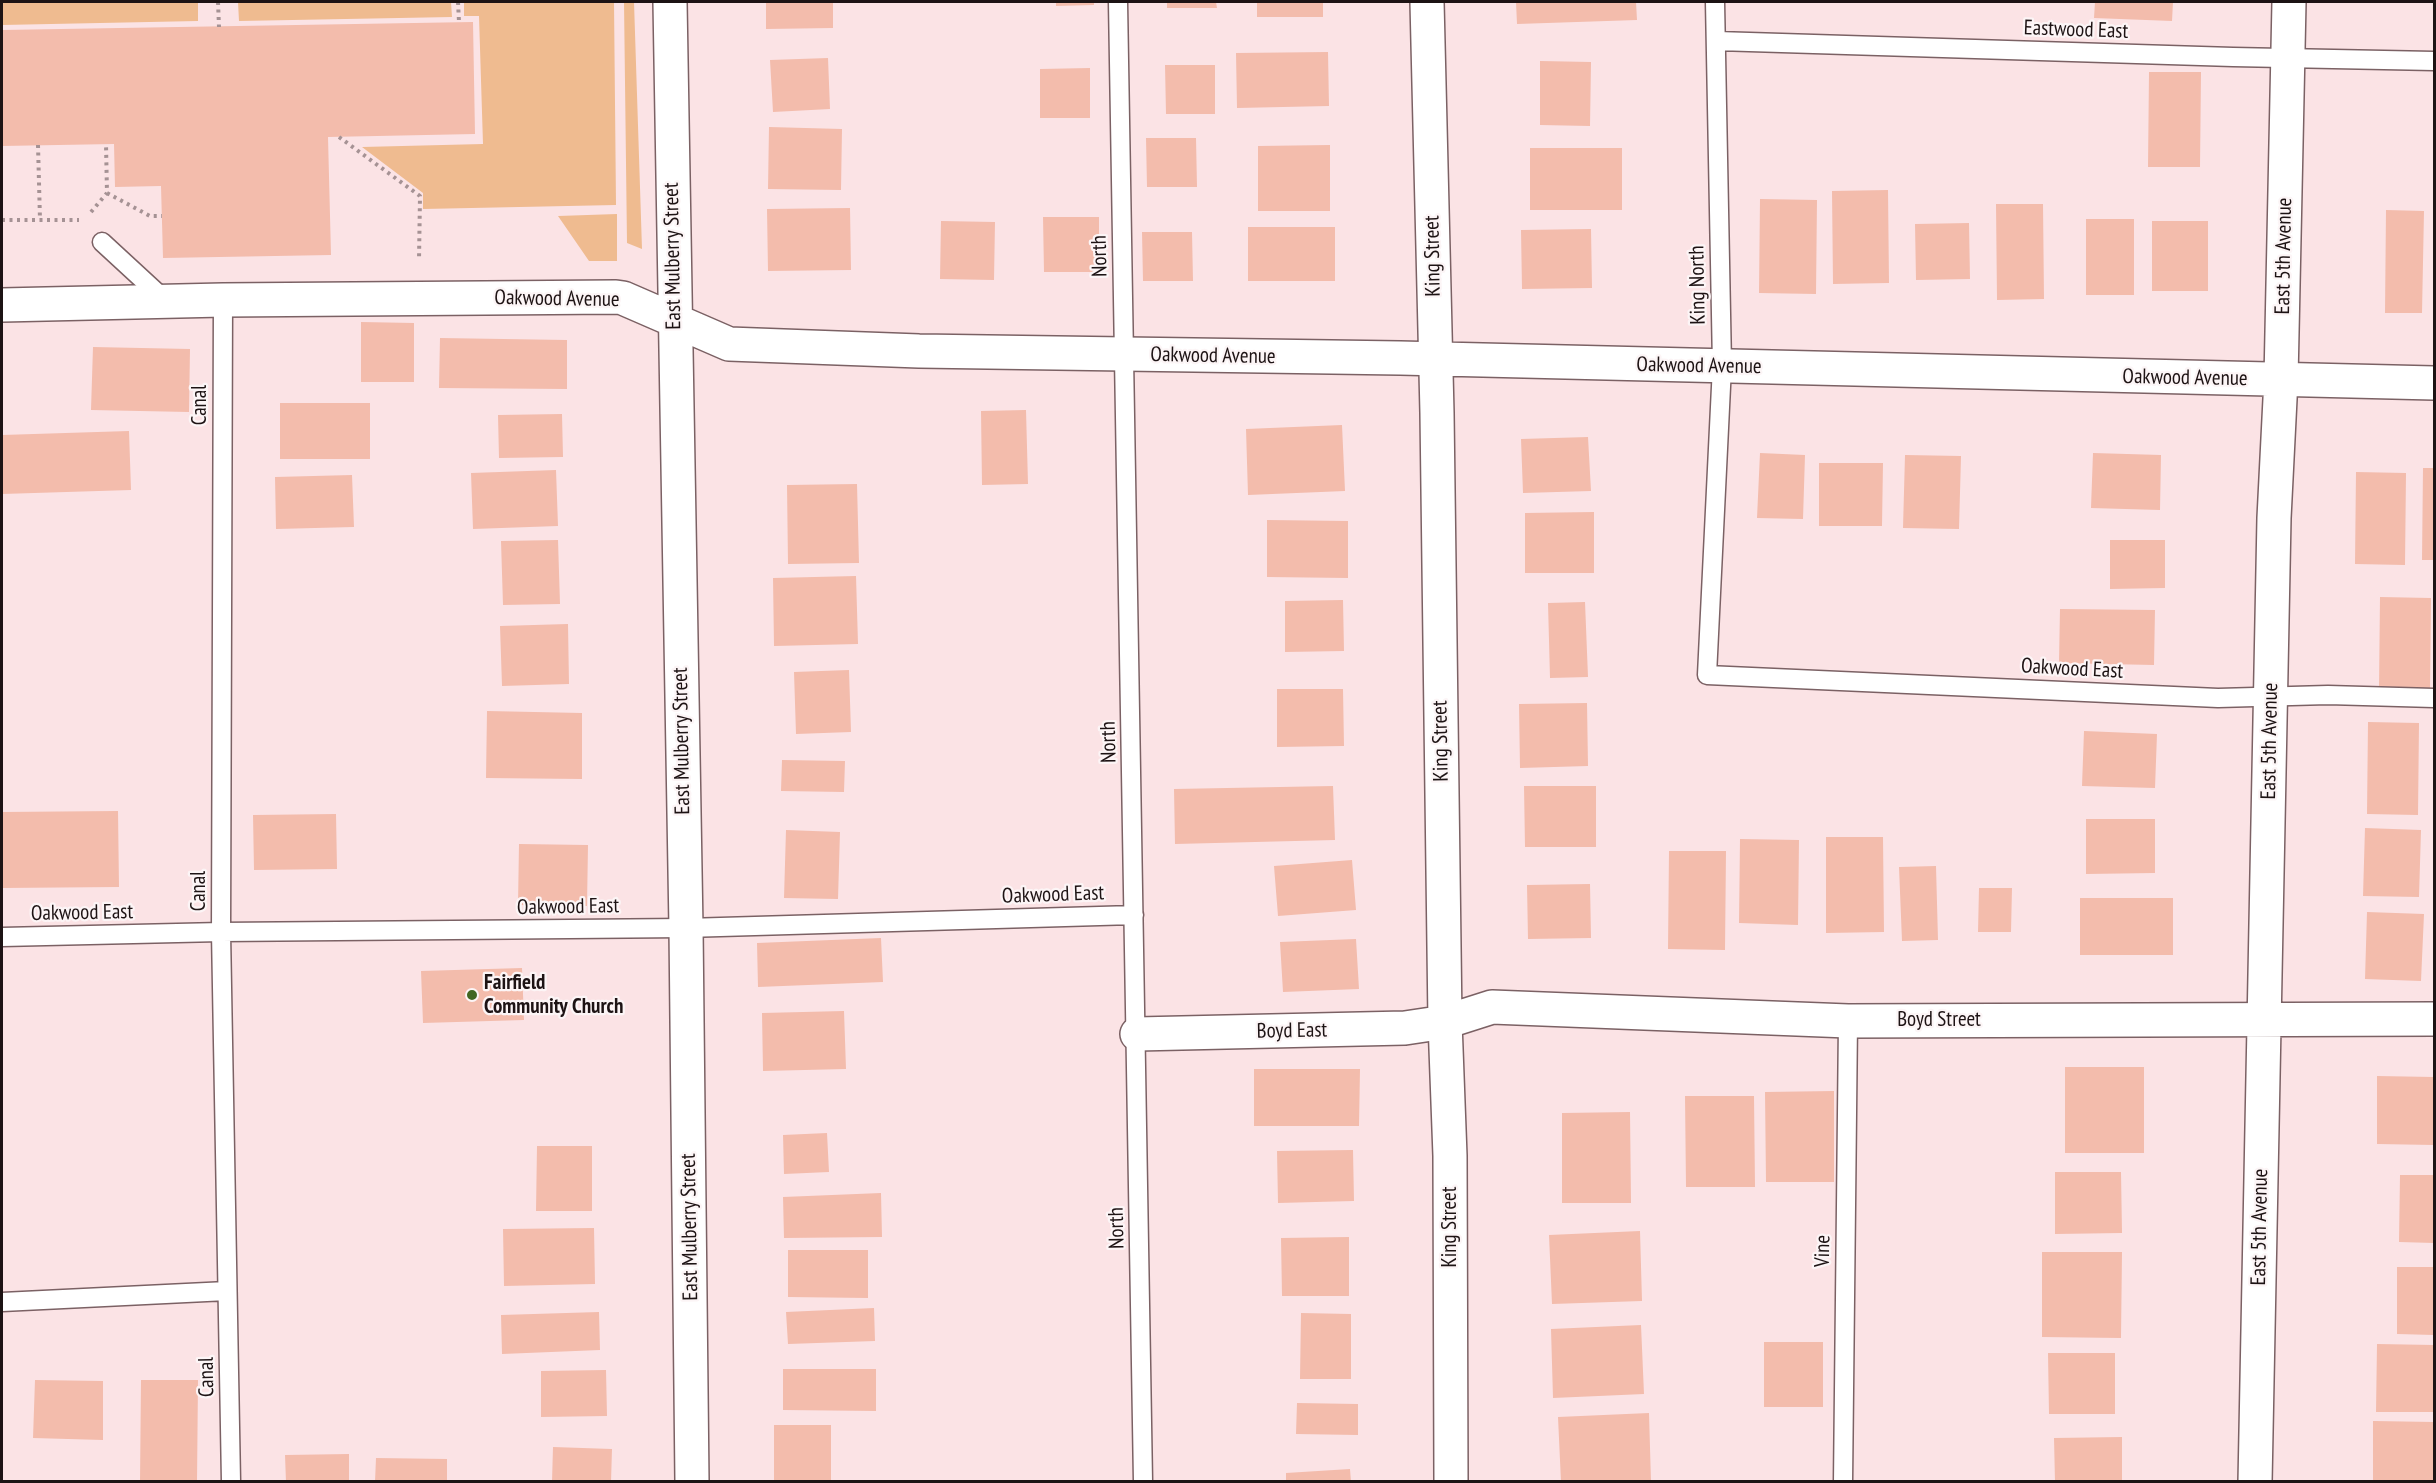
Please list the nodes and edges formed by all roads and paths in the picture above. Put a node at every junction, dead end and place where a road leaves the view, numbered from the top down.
1 (218, 2) edge
2 (458, 2) edge
3 (670, 2) edge
4 (1118, 2) edge
5 (1427, 2) edge
6 (1715, 2) edge
7 (2289, 2) edge
8 (459, 22) dead end
9 (219, 27) dead end
10 (1717, 40) junction
11 (2289, 58) junction
12 (2434, 61) edge
13 (339, 137) dead end
14 (106, 144) dead end
15 (38, 145) dead end
16 (162, 216) dead end
17 (2, 220) edge
18 (40, 220) junction
19 (83, 220) dead end
20 (102, 242) dead end
21 (419, 271) dead end
22 (223, 300) junction
23 (166, 301) junction
24 (2, 305) edge
25 (674, 319) junction
26 (1125, 355) junction
27 (1435, 360) junction
28 (1722, 366) junction
29 (2281, 379) junction
30 (2434, 383) edge
31 (1707, 675) joint
32 (2271, 696) junction
33 (2434, 698) edge
34 (1134, 915) junction
35 (686, 928) junction
36 (221, 932) junction
37 (2, 937) edge
38 (2264, 1019) junction
39 (2434, 1019) edge
40 (1848, 1021) junction
41 (1445, 1022) junction
42 (1137, 1034) junction
43 (227, 1291) junction
44 (2, 1302) edge
45 (231, 1482) edge
46 (692, 1482) edge
47 (1143, 1482) edge
48 (1451, 1482) edge
49 (1844, 1482) edge
50 (2255, 1482) edge

1 - 9 path
2 - 8 path
3 - 25 street, East Mulberry Street
4 - 26 lane, North
5 - 27 street, King Street
6 - 10 lane, King North
7 - 11 street, East 5th Avenue
10 - 11 lane, Eastwood East
10 - 28 lane, King North
11 - 12 lane, Eastwood East
11 - 29 street, East 5th Avenue
13 - 21 path
14 - 16 path
15 - 18 path
17 - 18 path
18 - 19 path
20 - 23 lane
22 - 23 street, Oakwood Avenue
22 - 25 street, Oakwood Avenue
22 - 36 lane, Canal
23 - 24 street, Oakwood Avenue
25 - 26 street, Oakwood Avenue
25 - 35 street, East Mulberry Street
26 - 27 street, Oakwood Avenue
26 - 34 lane, North
27 - 28 street, Oakwood Avenue
27 - 41 street, King Street
28 - 29 street, Oakwood Avenue
28 - 31 lane, King North
29 - 30 street, Oakwood Avenue
29 - 32 street, East 5th Avenue
31 - 32 lane, Oakwood East
32 - 33 lane, Oakwood East
32 - 38 street, East 5th Avenue
34 - 35 lane, Oakwood East
34 - 42 lane, North
35 - 36 lane, Oakwood East
35 - 46 street, East Mulberry Street
36 - 37 lane, Oakwood East
36 - 43 lane, Canal
38 - 39 street, Boyd Street
38 - 40 street, Boyd Street
38 - 50 street, East 5th Avenue
40 - 41 street, Boyd Street
40 - 49 lane, Vine
41 - 42 street, Boyd East
41 - 48 street, King Street
42 - 47 lane, North
43 - 44 lane
43 - 45 lane, Canal

